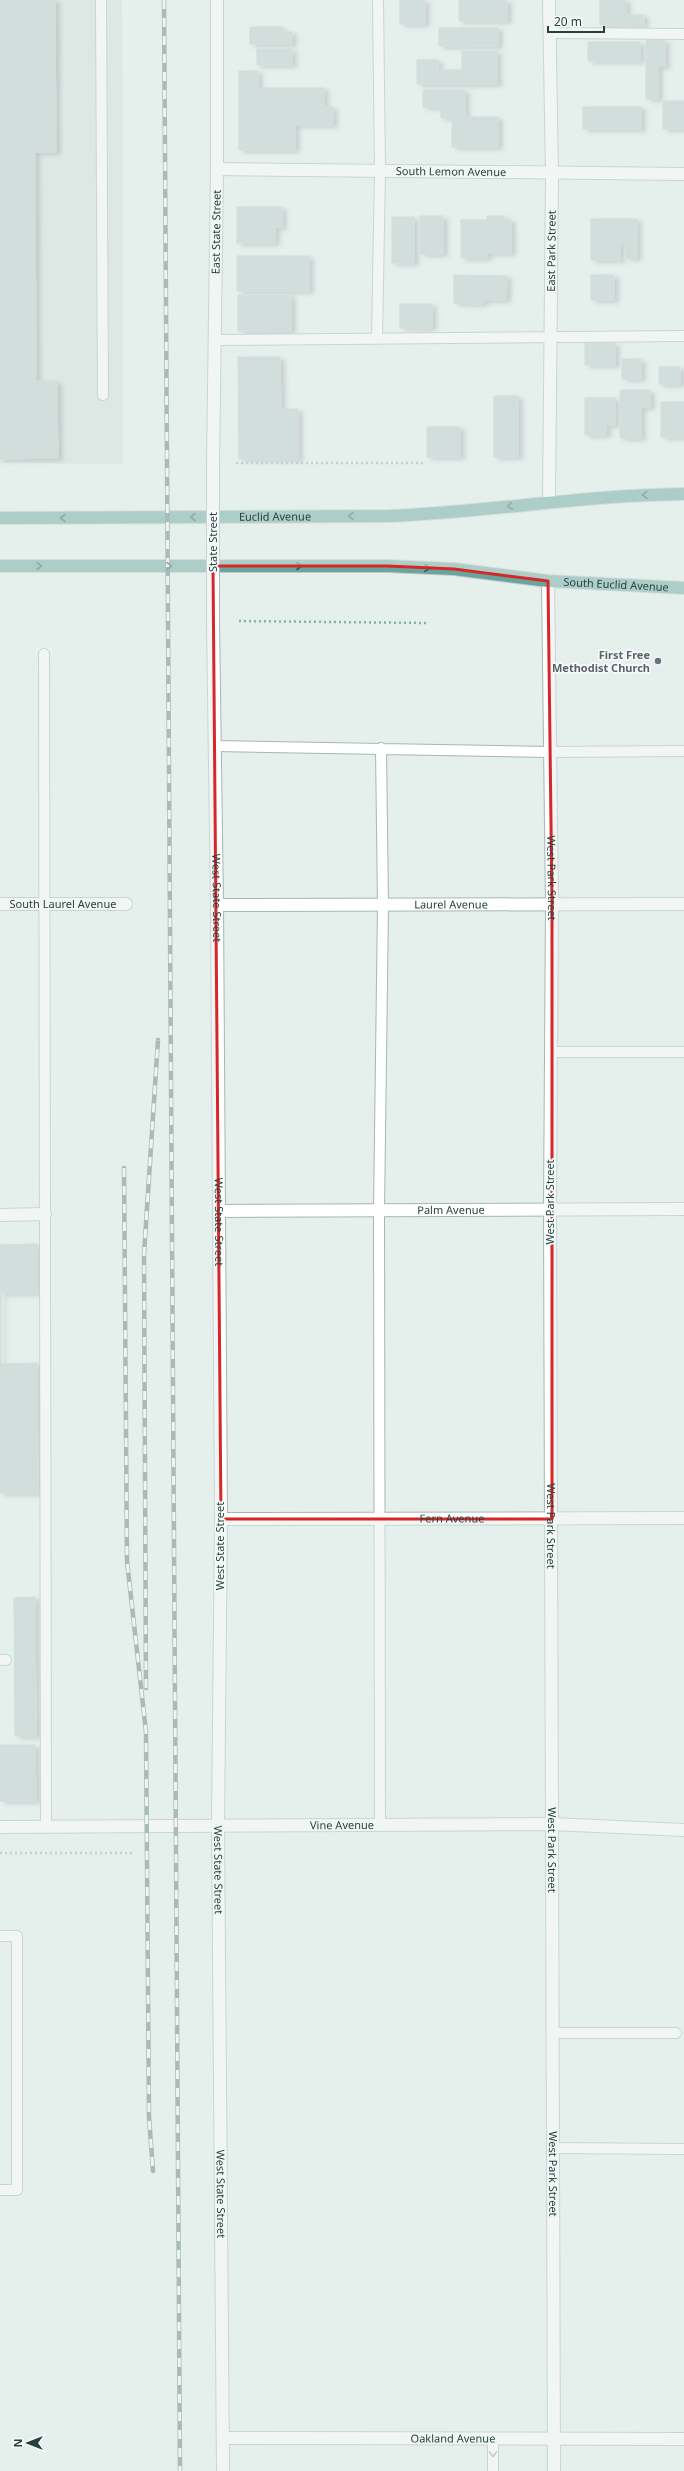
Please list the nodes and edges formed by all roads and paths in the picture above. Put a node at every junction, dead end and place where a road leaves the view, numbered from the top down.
1 (101, 0) edge
2 (217, 0) edge
3 (378, 0) edge
4 (549, 0) edge
5 (550, 33) junction
6 (684, 34) edge
7 (217, 169) junction
8 (380, 172) junction
9 (552, 174) junction
10 (684, 174) edge
11 (551, 336) junction
12 (684, 336) edge
13 (377, 338) junction
14 (215, 340) junction
15 (103, 395) dead end
16 (236, 463) dead end
17 (426, 463) dead end
18 (213, 464) joint
19 (684, 494) edge
20 (549, 502) junction
21 (0, 518) edge
22 (0, 566) edge
23 (548, 581) junction
24 (684, 588) edge
25 (213, 621) joint
26 (239, 621) dead end
27 (427, 623) dead end
28 (44, 654) dead end
29 (215, 746) junction
30 (380, 748) junction
31 (684, 751) edge
32 (549, 752) junction
33 (0, 904) edge
34 (44, 904) junction
35 (126, 904) dead end
36 (552, 904) junction
37 (684, 904) edge
38 (217, 905) junction
39 (383, 905) junction
40 (551, 1052) junction
41 (684, 1052) edge
42 (379, 1210) junction
43 (550, 1210) junction
44 (684, 1210) edge
45 (219, 1211) junction
46 (45, 1214) junction
47 (0, 1215) edge
48 (684, 1518) edge
49 (220, 1519) junction
50 (378, 1519) junction
51 (552, 1519) junction
52 (380, 1824) junction
53 (552, 1824) junction
54 (218, 1825) junction
55 (0, 1827) edge
56 (46, 1827) junction
57 (684, 1830) edge
58 (0, 1853) edge
59 (134, 1853) dead end
60 (0, 1936) edge
61 (552, 2033) junction
62 (676, 2033) dead end
63 (553, 2148) junction
64 (684, 2149) edge
65 (0, 2190) edge
66 (223, 2438) junction
67 (493, 2438) junction
68 (554, 2438) junction
69 (684, 2439) edge
70 (223, 2471) edge
71 (493, 2471) edge
72 (554, 2471) edge

1 - 15 lane
2 - 7 street, East State Street
3 - 8 lane
4 - 5 street, East Park Street
5 - 6 lane
5 - 9 street, East Park Street
7 - 8 street, South Lemon Avenue
7 - 14 street, East State Street
8 - 9 street, South Lemon Avenue
8 - 13 lane
9 - 10 street, South Lemon Avenue
9 - 11 street, East Park Street
11 - 12 lane
11 - 13 lane
11 - 20 street, East Park Street
13 - 14 lane
14 - 18 street, East State Street
16 - 17 path
18 - 25 street, State Street, bridge
19 -> 20 main road
20 -> 21 main road, Euclid Avenue
22 -> 23 main road
23 - 24 main road, South Euclid Avenue
23 - 32 street, West Park Street
25 - 29 street, West State Street
26 - 27 path
28 - 34 lane
29 - 30 lane
29 - 38 street, West State Street
30 - 32 lane
30 - 39 lane
31 - 32 lane
32 - 36 street, West Park Street
33 - 34 street, South Laurel Avenue
34 - 35 street, South Laurel Avenue
34 - 46 lane
36 - 37 street, Laurel Avenue
36 - 39 street, Laurel Avenue
36 - 40 street, West Park Street
38 - 39 street, Laurel Avenue
38 - 45 street, West State Street
39 - 42 lane
40 - 41 lane
40 - 43 street, West Park Street
42 - 43 street, Palm Avenue
42 - 45 street, Palm Avenue
42 - 50 lane
43 - 44 street, Palm Avenue
43 - 51 street, West Park Street
45 - 49 street, West State Street
46 - 47 street
46 - 56 lane
48 - 51 street, Fern Avenue
49 - 50 street, Fern Avenue
49 - 54 street, West State Street
50 - 51 street, Fern Avenue
50 - 52 lane
51 - 53 street, West Park Street
52 - 53 street, Vine Avenue
52 - 54 street, Vine Avenue
53 - 57 street, Vine Avenue
53 - 61 street, West Park Street
54 - 56 street, Vine Avenue
54 - 66 street, West State Street
55 - 56 street, Vine Avenue
58 - 59 path
60 - 65 lane
61 - 62 lane
61 - 63 street, West Park Street
63 - 64 lane
63 - 68 street, West Park Street
66 - 67 street, Oakland Avenue
66 - 70 street, West State Street
67 - 68 street, Oakland Avenue
67 -> 71 lane
68 - 69 street, Oakland Avenue
68 - 72 street, West Park Street

